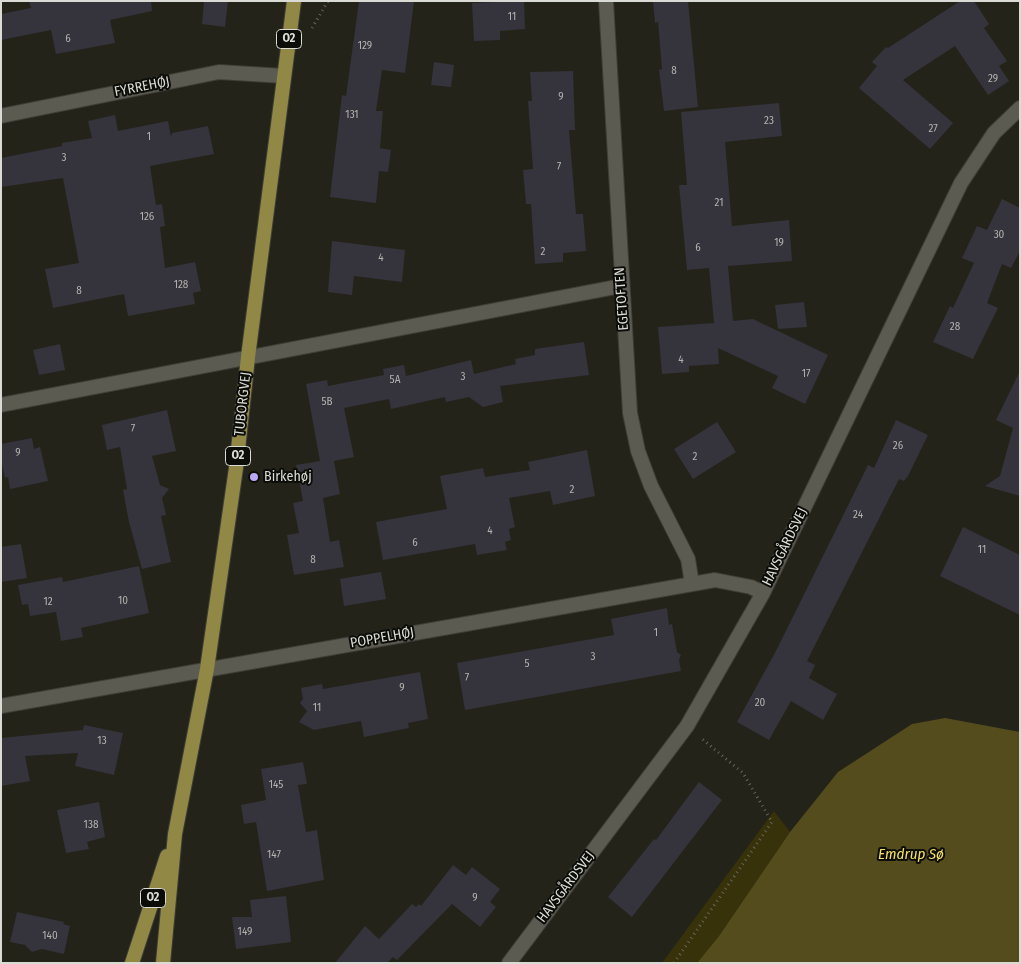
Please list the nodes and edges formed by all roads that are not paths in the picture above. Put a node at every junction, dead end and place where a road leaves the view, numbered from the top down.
1 (294, 1) edge
2 (606, 1) edge
3 (284, 76) junction
4 (1020, 108) edge
5 (1, 116) edge
6 (621, 286) junction
7 (248, 357) junction
8 (1, 405) edge
9 (692, 584) junction
10 (763, 593) junction
11 (208, 669) junction
12 (1, 706) edge
13 (175, 834) junction
14 (132, 963) edge
15 (163, 963) edge
16 (509, 963) edge

1 - 3 main road, TUBORGVEJ / O2
2 - 6 street, EGETOFTEN
3 - 5 street, FYRREHØJ
3 - 7 main road, TUBORGVEJ / O2
4 - 10 street, HAVSGÅRDSVEJ
6 - 7 street
6 - 9 street, EGETOFTEN
7 - 8 street
7 - 11 main road, TUBORGVEJ / O2
9 - 10 street, POPPELHØJ
9 - 11 street, POPPELHØJ
10 - 16 street, HAVSGÅRDSVEJ
11 - 12 street, POPPELHØJ
11 - 13 main road, TUBORGVEJ / O2
13 - 14 main road, TUBORGVEJ / O2
13 - 15 main road, TUBORGVEJ / O2

